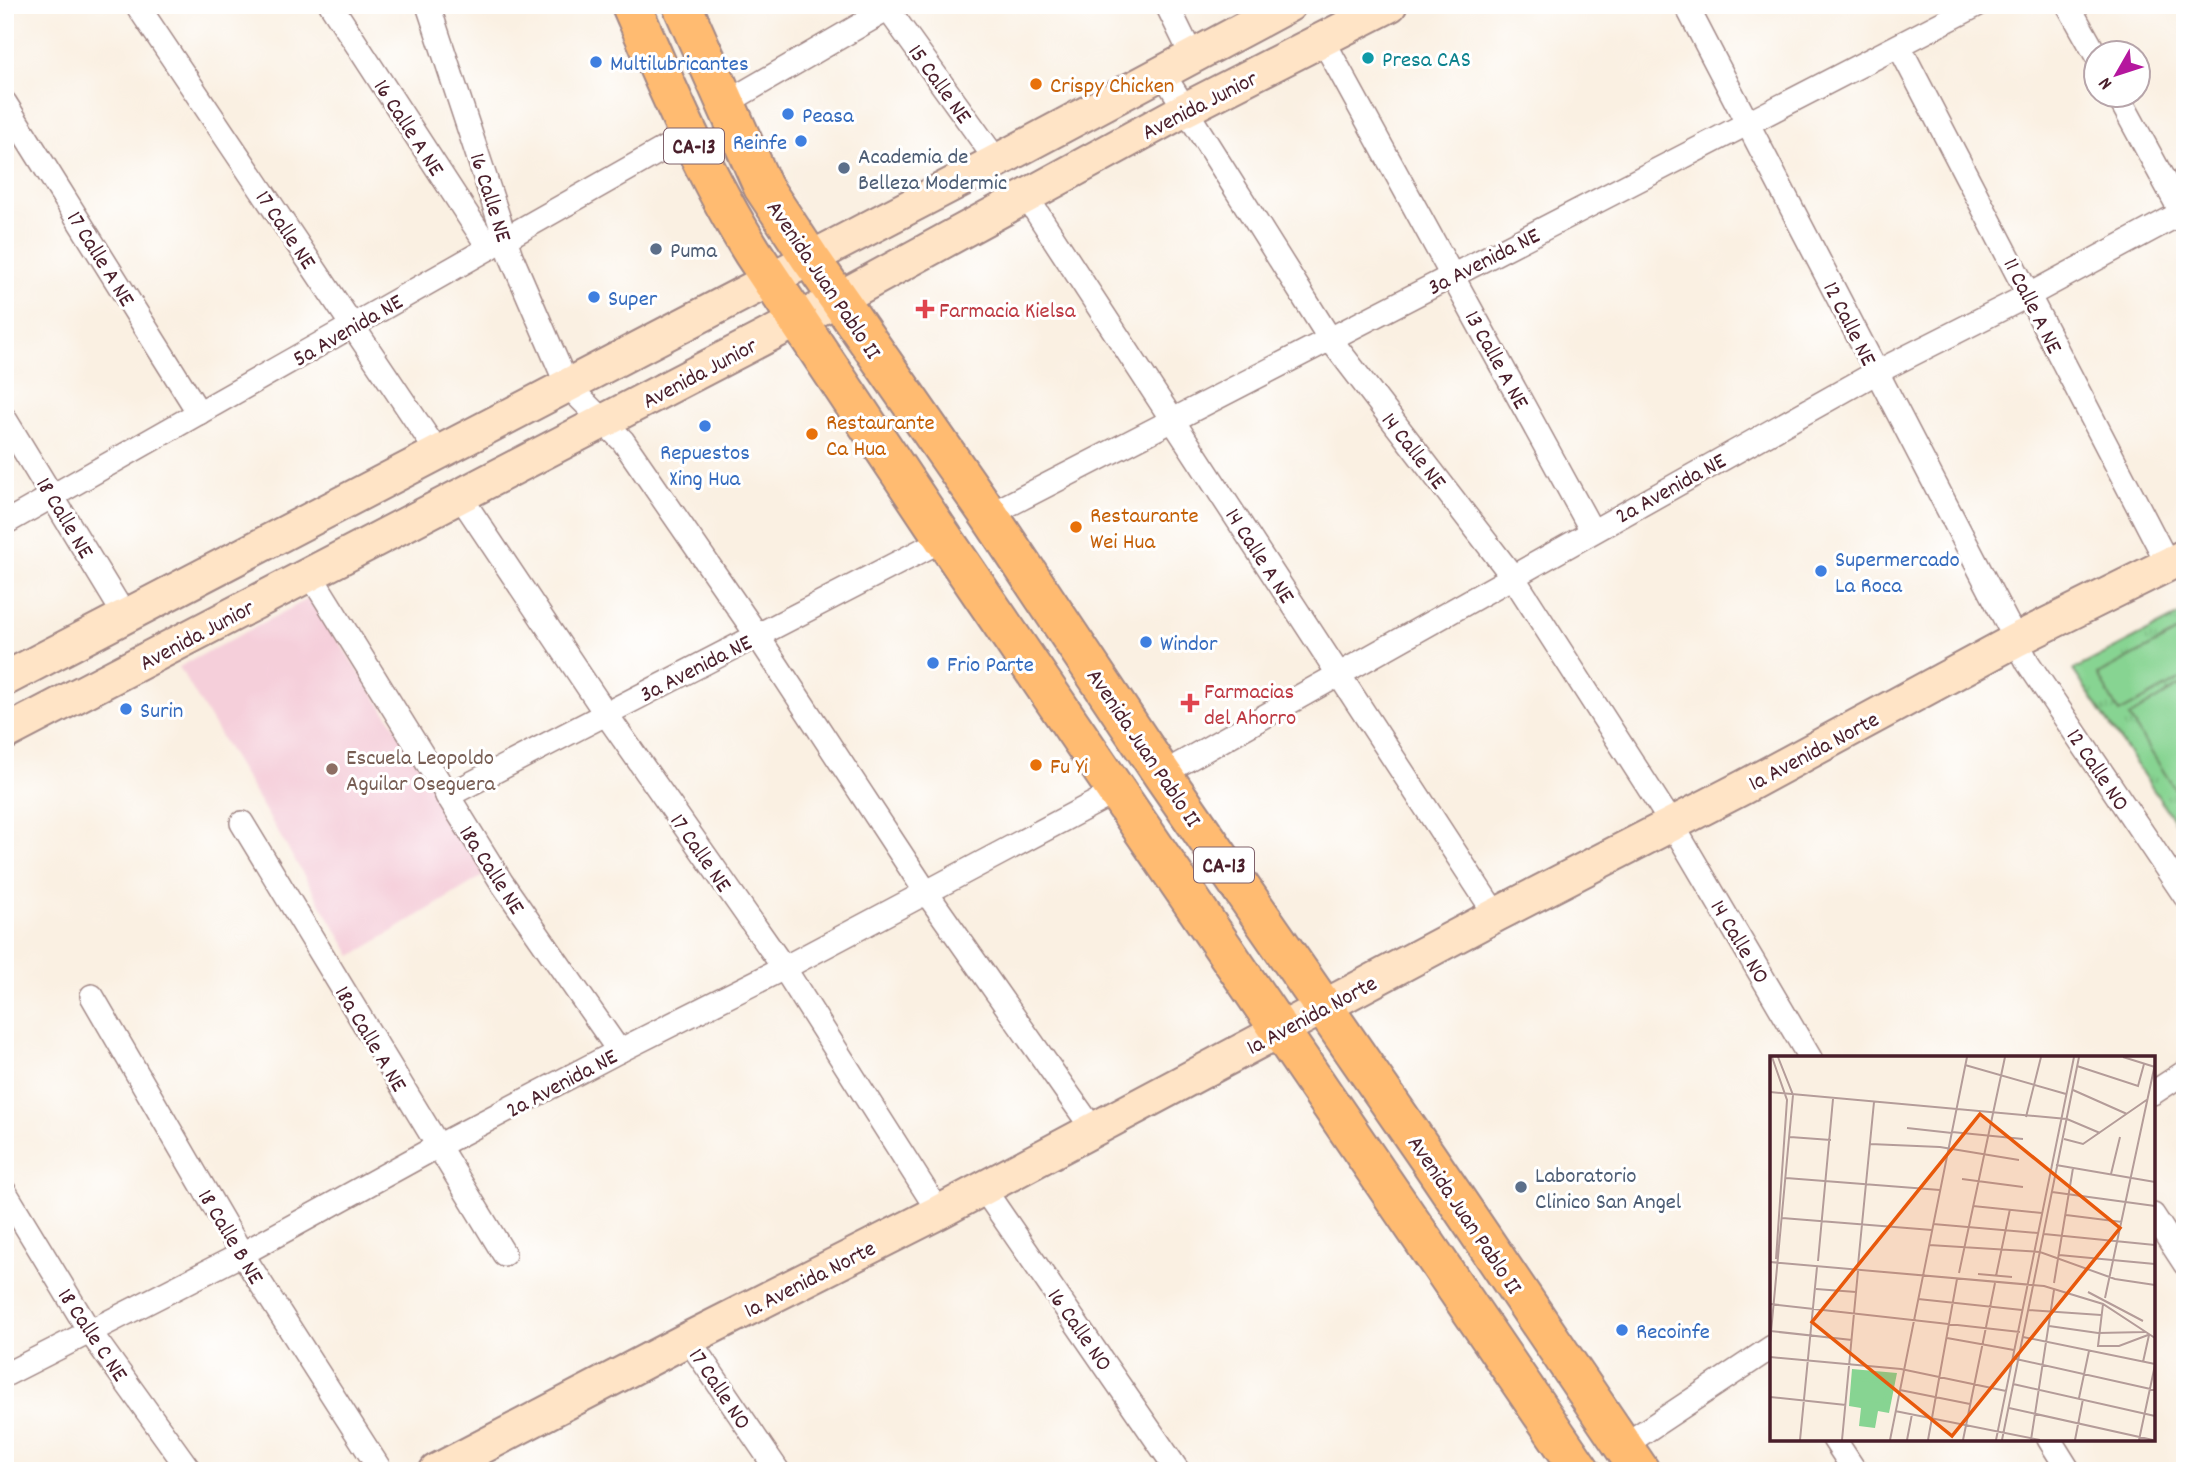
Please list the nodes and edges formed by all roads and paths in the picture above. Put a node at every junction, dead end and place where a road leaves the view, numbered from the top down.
1 (137, 5) edge
2 (331, 5) edge
3 (428, 5) edge
4 (631, 5) edge
5 (682, 5) edge
6 (1167, 5) edge
7 (1289, 5) edge
8 (1686, 5) edge
9 (1977, 5) edge
10 (2068, 5) edge
11 (890, 7) edge
12 (1385, 7) edge
13 (2086, 38) edge
14 (1323, 40) junction
15 (1899, 46) junction
16 (1192, 56) junction
17 (1162, 72) junction
18 (5, 103) edge
19 (726, 103) junction
20 (2125, 108) edge
21 (1184, 110) junction
22 (1748, 124) junction
23 (688, 135) junction
24 (997, 161) junction
25 (1026, 196) junction
26 (2184, 214) edge
27 (498, 243) junction
28 (810, 258) junction
29 (1452, 276) junction
30 (771, 279) junction
31 (2029, 295) junction
32 (838, 299) junction
33 (797, 320) junction
34 (351, 326) junction
35 (1330, 339) junction
36 (1877, 372) junction
37 (567, 385) junction
38 (199, 413) junction
39 (5, 419) edge
40 (1173, 420) junction
41 (605, 421) junction
42 (438, 453) junction
43 (53, 496) junction
44 (460, 496) junction
45 (989, 515) junction
46 (5, 523) edge
47 (1592, 531) junction
48 (944, 539) junction
49 (2177, 560) edge
50 (310, 574) junction
51 (1513, 577) junction
52 (125, 616) junction
53 (758, 635) junction
54 (2017, 640) junction
55 (1340, 675) junction
56 (5, 679) edge
57 (606, 713) junction
58 (5, 733) edge
59 (1162, 774) junction
60 (1117, 791) junction
61 (447, 796) junction
62 (242, 823) dead end
63 (1672, 824) junction
64 (926, 892) junction
65 (2185, 896) edge
66 (1496, 915) junction
67 (783, 968) junction
68 (92, 996) dead end
69 (1323, 1008) junction
70 (1280, 1030) junction
71 (619, 1051) junction
72 (1809, 1056) edge
73 (2185, 1072) edge
74 (2155, 1092) edge
75 (1092, 1128) junction
76 (438, 1146) junction
77 (983, 1188) junction
78 (5, 1192) edge
79 (939, 1212) junction
80 (2155, 1217) edge
81 (242, 1254) junction
82 (504, 1254) dead end
83 (2185, 1264) edge
84 (90, 1332) junction
85 (688, 1339) junction
86 (1770, 1349) edge
87 (5, 1375) edge
88 (1835, 1441) edge
89 (2050, 1441) edge
90 (1631, 1458) edge
91 (190, 1471) edge
92 (381, 1471) edge
93 (436, 1471) edge
94 (778, 1471) edge
95 (1178, 1471) edge
96 (1581, 1471) edge
97 (1855, 1471) edge
98 (2069, 1471) edge

1 - 34 street, 17 Calle NE
2 - 27 street, 16 Calle A NE
3 - 27 street, 16 Calle NE
4 - 23 highway, Avenida Juan Pablo II / CA-13
5 - 19 highway, Avenida Juan Pablo II / CA-13
6 - 16 street
7 - 16 main road, Avenida Junior
8 - 22 street, 12 Calle NE
9 - 15 street, 3a Avenida NE
10 - 13 street
11 - 19 street
11 - 24 street, 15 Calle NE
12 - 14 main road, Avenida Junior
14 - 21 main road, Avenida Junior
14 - 29 street, 13 Calle A NE
15 - 22 street, 3a Avenida NE
15 - 31 street, 11 Calle A NE
16 - 17 main road, Avenida Junior
17 - 21 street, 14 Calle NE
17 - 24 main road, Avenida Junior
18 - 38 street, 17 Calle A NE
19 - 28 highway, Avenida Juan Pablo II / CA-13
20 - 26 street
21 - 25 main road, Avenida Junior
21 - 35 street, 14 Calle NE
22 - 29 street, 3a Avenida NE
22 - 36 street, 12 Calle NE
23 - 27 street, 5a Avenida NE
23 - 30 highway, Avenida Juan Pablo II / CA-13
24 - 28 main road, Avenida Junior
25 - 32 main road, Avenida Junior
25 - 40 street, 14 Calle A NE
26 - 31 street, 2a Avenida NE
27 - 34 street, 5a Avenida NE
27 - 37 street, 16 Calle NE
28 - 30 main road, Avenida Junior
28 - 32 highway, Avenida Juan Pablo II / CA-13
29 - 35 street, 3a Avenida NE
29 - 47 street, 13 Calle A NE
30 - 33 highway, Avenida Juan Pablo II / CA-13
30 - 37 main road, Avenida Junior
31 - 36 street, 2a Avenida NE
31 - 49 street, 11 Calle A NE
32 - 33 main road, Avenida Junior
32 - 45 highway, Avenida Juan Pablo II / CA-13
33 - 41 main road, Avenida Junior
33 - 48 highway, Avenida Juan Pablo II / CA-13
34 - 38 street, 5a Avenida NE
34 - 42 street, 17 Calle NE
35 - 40 street, 3a Avenida NE
35 - 51 street, 14 Calle NE
36 - 47 street, 2a Avenida NE
36 - 54 street, 12 Calle NE
37 - 41 street
37 - 42 main road, Avenida Junior
38 - 43 street, 5a Avenida NE
39 - 43 street, 18 Calle NE
40 - 45 street, 3a Avenida NE
40 - 55 street, 14 Calle A NE
41 - 44 main road, Avenida Junior
41 - 53 street
42 - 52 main road, Avenida Junior
43 - 46 street, 5a Avenida NE
43 - 52 street, 18 Calle NE
44 - 50 main road, Avenida Junior
44 - 57 street, 17 Calle NE
45 - 59 highway, Avenida Juan Pablo II / CA-13
47 - 51 street, 2a Avenida NE
48 - 53 street, 3a Avenida NE
48 - 60 highway, Avenida Juan Pablo II / CA-13
49 - 54 main road, 1a Avenida Norte
50 - 58 main road, Avenida Junior
50 - 61 street, 18a Calle NE
51 - 55 street, 2a Avenida NE
51 - 63 street, 14 Calle NE
52 - 56 main road, Avenida Junior
53 - 57 street, 3a Avenida NE
53 - 64 street
54 - 63 main road, 1a Avenida Norte
54 - 65 street, 12 Calle NO
55 - 59 street, 2a Avenida NE
55 - 66 street, 14 Calle A NE
57 - 61 street, 3a Avenida NE
57 - 67 street, 17 Calle NE
59 - 69 highway, Avenida Juan Pablo II / CA-13
60 - 64 street, 2a Avenida NE
60 - 70 highway, Avenida Juan Pablo II / CA-13
61 - 71 street, 18a Calle NE
62 - 76 street, 18a Calle A NE
63 - 66 main road, 1a Avenida Norte
63 - 72 street, 14 Calle NO
64 - 67 street, 2a Avenida NE
64 - 75 street
66 - 69 main road, 1a Avenida Norte
67 - 71 street, 2a Avenida NE
67 - 79 street, 17 Calle NE
68 - 81 street, 18 Calle B NE
69 - 70 main road, 1a Avenida Norte
69 - 90 highway, Avenida Juan Pablo II / CA-13
70 - 75 main road, 1a Avenida Norte
70 - 96 highway, Avenida Juan Pablo II / CA-13
71 - 76 street, 2a Avenida NE
73 - 74 street
75 - 77 main road, 1a Avenida Norte
76 - 81 street, 2a Avenida NE
76 - 82 street, 18a Calle A NE
77 - 79 main road, 1a Avenida Norte
77 - 95 street, 16 Calle NO
78 - 84 street, 18 Calle C NE
79 - 85 main road, 1a Avenida Norte
80 - 83 street
81 - 84 street, 2a Avenida NE
81 - 92 street, 18 Calle B NE
84 - 87 street, 2a Avenida NE
84 - 91 street, 18 Calle C NE
85 - 93 main road, 1a Avenida Norte
85 - 94 street, 17 Calle NO
86 - 90 street
88 - 97 street
89 - 98 street

